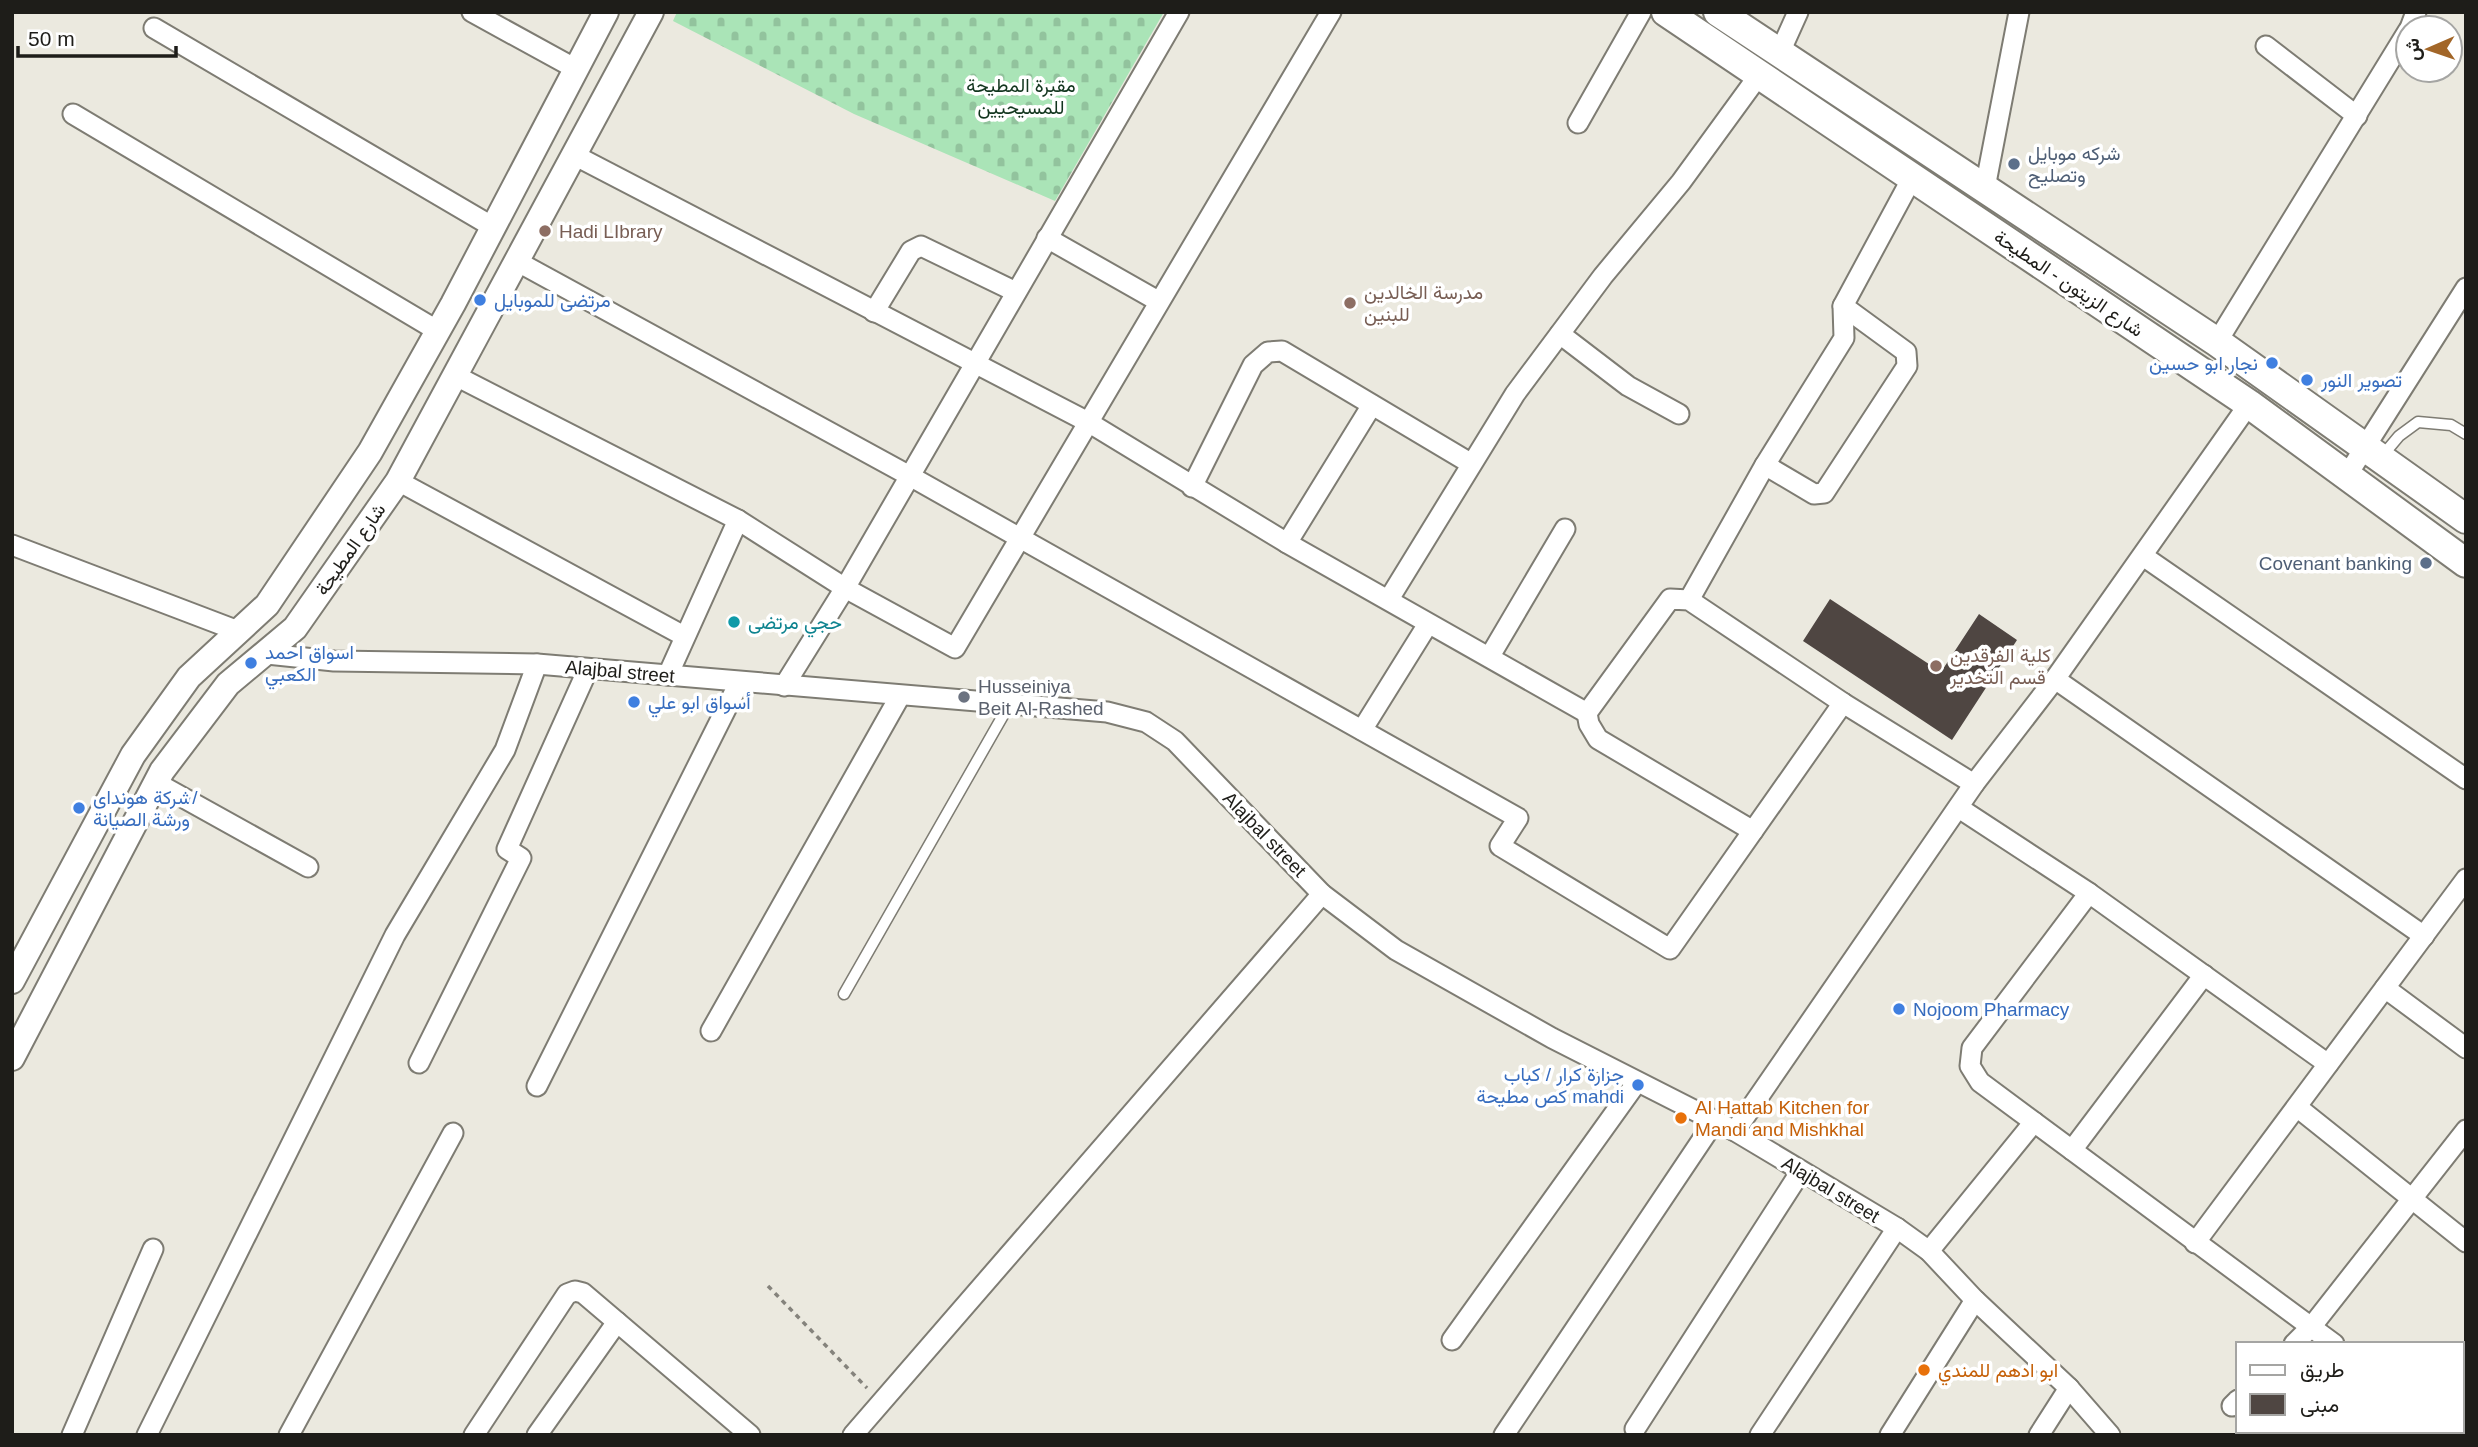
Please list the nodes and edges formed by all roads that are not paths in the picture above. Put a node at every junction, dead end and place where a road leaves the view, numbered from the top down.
1 (472, 12) edge
2 (606, 12) edge
3 (651, 12) edge
4 (1179, 12) edge
5 (1332, 12) edge
6 (1641, 12) edge
7 (1666, 12) edge
8 (1718, 12) edge
9 (1798, 12) edge
10 (2020, 12) edge
11 (154, 28) dead end
12 (2266, 46) dead end
13 (1780, 52) junction
14 (2394, 55) edge
15 (576, 69) junction
16 (1759, 75) junction
17 (74, 114) dead end
18 (2357, 116) junction
19 (1578, 123) dead end
20 (576, 156) junction
21 (1912, 177) junction
22 (1985, 188) junction
23 (493, 227) junction
24 (1047, 238) junction
25 (518, 262) junction
26 (2466, 288) edge
27 (1016, 292) junction
28 (1158, 301) junction
29 (453, 304) junction
30 (1843, 306) junction
31 (874, 312) junction
32 (486, 322) junction
33 (438, 331) junction
34 (1560, 334) junction
35 (2217, 342) junction
36 (973, 365) junction
37 (456, 376) junction
38 (2249, 404) junction
39 (1372, 405) junction
40 (1679, 414) dead end
41 (1088, 422) junction
42 (2466, 434) edge
43 (2373, 453) junction
44 (1471, 463) junction
45 (1765, 465) junction
46 (908, 475) junction
47 (2346, 477) junction
48 (398, 481) junction
49 (1192, 487) junction
50 (2466, 519) edge
51 (738, 520) junction
52 (1565, 529) dead end
53 (1021, 539) junction
54 (1287, 542) junction
55 (12, 545) edge
56 (2143, 556) junction
57 (2466, 564) edge
58 (845, 588) junction
59 (1389, 598) junction
60 (1689, 600) junction
61 (1428, 624) junction
62 (238, 631) junction
63 (684, 636) junction
64 (267, 654) junction
65 (1490, 656) junction
66 (537, 664) junction
67 (588, 669) junction
68 (668, 675) junction
69 (2055, 679) junction
70 (739, 683) junction
71 (784, 686) junction
72 (900, 696) junction
73 (1843, 703) junction
74 (1009, 705) junction
75 (1587, 713) junction
76 (1362, 730) junction
77 (2466, 779) edge
78 (155, 782) junction
79 (1975, 784) junction
80 (1959, 808) junction
81 (1753, 831) junction
82 (308, 867) dead end
83 (2466, 880) edge
84 (60, 889) junction
85 (2089, 893) junction
86 (1322, 894) junction
87 (90, 906) junction
88 (2424, 936) junction
89 (2204, 975) junction
90 (12, 981) edge
91 (2385, 988) junction
92 (844, 994) dead end
93 (711, 1031) dead end
94 (2466, 1048) edge
95 (12, 1058) edge
96 (419, 1063) dead end
97 (2329, 1064) junction
98 (1637, 1082) junction
99 (537, 1086) dead end
100 (2297, 1107) junction
101 (1714, 1122) junction
102 (2034, 1122) junction
103 (2466, 1130) edge
104 (1735, 1132) junction
105 (453, 1133) dead end
106 (2072, 1150) junction
107 (1801, 1171) junction
108 (2412, 1199) junction
109 (1897, 1228) junction
110 (2466, 1242) edge
111 (2195, 1243) junction
112 (153, 1249) dead end
113 (1929, 1251) junction
114 (1975, 1300) junction
115 (617, 1322) junction
116 (2312, 1326) junction
117 (1452, 1340) dead end
118 (2296, 1342) edge
119 (2332, 1342) edge
120 (2069, 1388) junction
121 (1636, 1429) dead end
122 (72, 1435) edge
123 (147, 1435) edge
124 (289, 1435) edge
125 (474, 1435) edge
126 (537, 1435) edge
127 (750, 1435) edge
128 (853, 1435) edge
129 (1504, 1435) edge
130 (1760, 1435) edge
131 (1890, 1435) edge
132 (2039, 1435) edge
133 (2110, 1435) edge

1 - 15 street
2 - 15 street, شارع المطيحة
3 - 20 street, شارع المطيحة
4 - 24 street
5 - 28 street
6 - 19 street
7 - 16 main road, شارع الزيتون - المطيحة
8 - 13 main road, شارع الزيتون - المطيحة
9 - 13 street
10 - 22 street
11 - 23 street
12 - 18 street
13 - 22 main road, شارع الزيتون - المطيحة
14 - 18 street
15 - 23 street, شارع المطيحة
16 - 21 main road, شارع الزيتون - المطيحة
16 - 34 street
17 - 33 street
18 - 35 street
20 - 25 street, شارع المطيحة
20 - 31 street
21 - 30 street
21 - 38 main road, شارع الزيتون - المطيحة
22 - 35 main road, شارع الزيتون - المطيحة
23 - 29 street, شارع المطيحة
24 - 27 street
24 - 28 street
25 - 32 street, شارع المطيحة
25 - 46 street
26 - 43 street
27 - 31 street
27 - 36 street
28 - 41 street
29 - 32 street
29 - 33 street, شارع المطيحة
30 - 45 street
30 - 45 street
31 - 36 street
32 - 37 street, شارع المطيحة
33 - 62 street, شارع المطيحة
34 - 40 street
34 - 44 street
35 - 43 main road, شارع الزيتون - المطيحة
36 - 41 street
36 - 46 street
37 - 48 street, شارع المطيحة
37 - 51 street
38 - 47 main road, شارع الزيتون - المطيحة
38 - 56 street
39 - 44 street
39 - 49 street
39 - 54 street
41 - 49 street
41 - 53 street
42 - 43 lane
43 - 47 street
43 - 50 main road, شارع الزيتون - المطيحة
44 - 59 street
45 - 60 street
46 - 53 street
46 - 58 street
47 - 57 main road, شارع الزيتون - المطيحة
48 - 63 street
48 - 64 street, شارع المطيحة
49 - 54 street
51 - 58 street
51 - 63 street
52 - 65 street
53 - 58 street
53 - 76 street
54 - 59 street
55 - 62 street
56 - 69 street
56 - 77 street
58 - 71 street
59 - 61 street
60 - 73 street
60 - 75 street
61 - 65 street
61 - 76 street
62 - 84 street, شارع المطيحة
63 - 68 street
64 - 66 street, Alajbal street
64 - 78 street, شارع المطيحة
65 - 75 street
66 - 67 street, Alajbal street
66 - 123 street
67 - 68 street, Alajbal street
67 - 96 street
68 - 70 street, Alajbal street
69 - 79 street
69 - 88 street
70 - 71 street, Alajbal street
70 - 99 street
71 - 72 street, Alajbal street
72 - 74 street, Alajbal street
72 - 93 street
73 - 79 street
73 - 81 street
74 - 86 street, Alajbal street
74 - 92 lane
75 - 81 street
76 - 81 street
78 - 82 street
78 - 87 street, شارع المطيحة
79 - 80 street
80 - 85 street
80 - 104 street
83 - 88 street
84 - 87 street
84 - 90 street, شارع المطيحة
85 - 89 street
85 - 102 street
86 - 98 street, Alajbal street
86 - 128 street
87 - 95 street, شارع المطيحة
88 - 91 street
89 - 97 street
89 - 106 street
91 - 94 street
91 - 97 street
97 - 100 street
98 - 101 street, Alajbal street
98 - 117 street
100 - 108 street
100 - 111 street
101 - 104 street, Alajbal street
101 - 129 street
102 - 106 street
102 - 113 street
103 - 108 street
104 - 107 street, Alajbal street
105 - 124 street
106 - 111 street
107 - 109 street, Alajbal street
107 - 121 street
108 - 110 street
108 - 116 street
109 - 113 street, Alajbal street
109 - 130 street
111 - 116 street
112 - 122 street
113 - 114 street, Alajbal street
114 - 120 street, Alajbal street
114 - 131 street
115 - 125 street
115 - 126 street
115 - 127 street
116 - 118 street
116 - 119 street
120 - 132 street
120 - 133 street, Alajbal street

